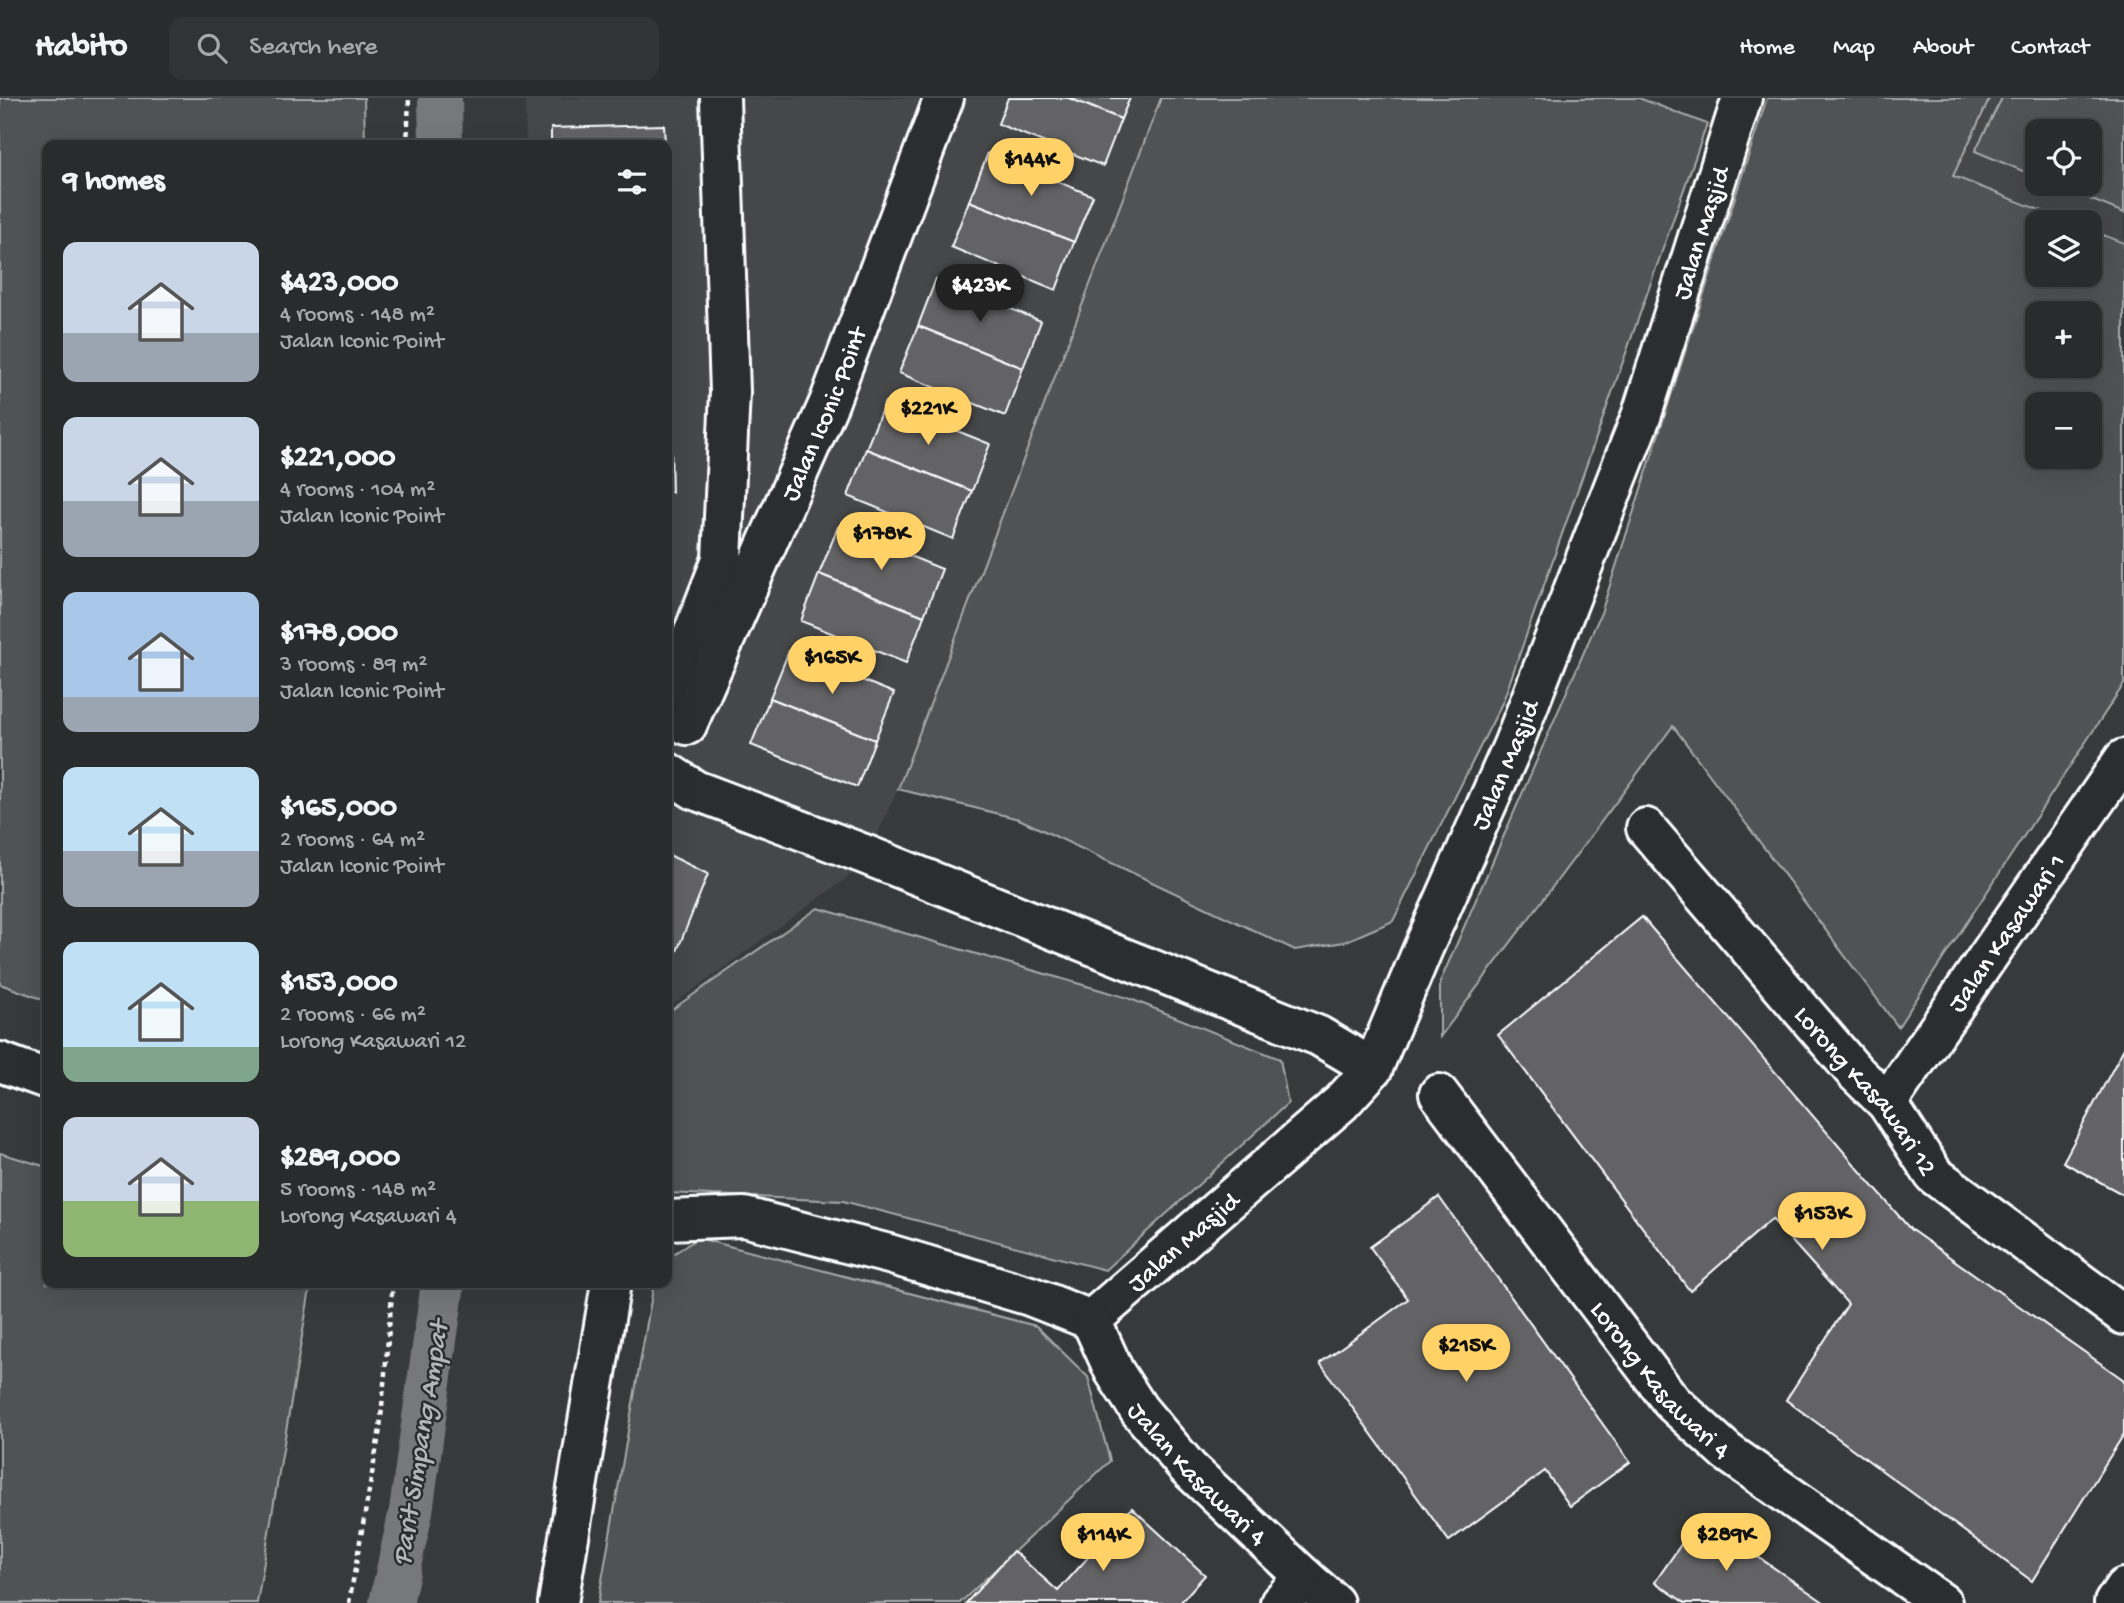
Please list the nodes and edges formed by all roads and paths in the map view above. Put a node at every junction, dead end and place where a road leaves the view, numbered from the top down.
1 (409, 98) edge
2 (720, 98) edge
3 (1742, 98) edge
4 (937, 100) edge
5 (407, 140) edge
6 (673, 711) edge
7 (2124, 760) edge
8 (672, 767) edge
9 (672, 774) edge
10 (1646, 828) dead end
11 (0, 1062) edge
12 (1373, 1068) junction
13 (42, 1077) edge
14 (1439, 1094) dead end
15 (1886, 1103) junction
16 (672, 1220) edge
17 (393, 1288) edge
18 (610, 1288) edge
19 (2124, 1315) edge
20 (1091, 1320) junction
21 (2124, 1588) edge
22 (1292, 1590) edge
23 (349, 1603) edge
24 (558, 1603) edge
25 (1334, 1603) edge
26 (1942, 1603) edge
27 (2115, 1603) edge

1 - 5 path
2 - 6 street
3 - 12 street, Jalan Masjid
4 - 6 street, Jalan Iconic Point
6 - 8 street
7 - 15 street, Jalan Kasawari 1
9 - 12 street
10 - 15 street, Lorong Kasawari 12
11 - 13 street
12 - 20 street, Jalan Masjid
14 - 26 street, Lorong Kasawari 4
15 - 19 street, Lorong Kasawari 12
16 - 20 street
17 - 23 path
18 - 24 street
20 - 22 street, Jalan Kasawari 4
21 - 27 street
22 - 25 street, Jalan Kasawari 4

